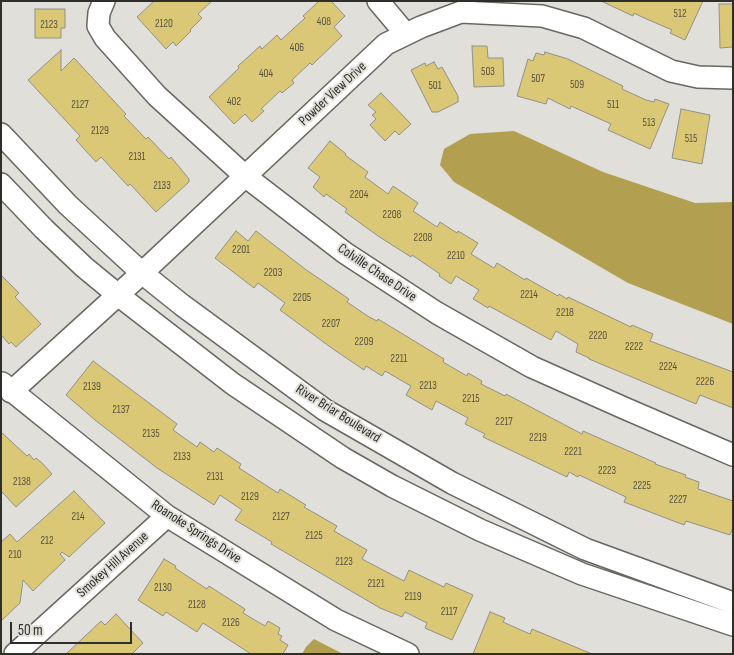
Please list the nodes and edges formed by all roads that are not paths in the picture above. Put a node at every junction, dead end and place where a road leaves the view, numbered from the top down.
1 (104, 1) edge
2 (378, 1) edge
3 (405, 34) junction
4 (733, 78) edge
5 (1, 134) edge
6 (245, 176) junction
7 (1, 184) edge
8 (142, 273) junction
9 (118, 295) junction
10 (6, 387) edge
11 (733, 455) edge
12 (167, 516) junction
13 (733, 603) edge
14 (733, 625) edge
15 (15, 654) edge
16 (408, 654) edge

1 - 6 street, Colville Chase Drive
2 - 3 street
3 - 4 street, Powder View Drive
3 - 6 street, Powder View Drive
5 - 8 street, River Briar Boulevard
6 - 8 street, Powder View Drive
6 - 11 street, Colville Chase Drive
7 - 9 street
8 - 9 street, Powder View Drive
8 - 13 street, River Briar Boulevard
9 - 10 street, Powder View Drive
9 - 14 street
10 - 12 street, Roanoke Springs Drive
12 - 15 street, Smokey Hill Avenue
12 - 16 street, Roanoke Springs Drive

